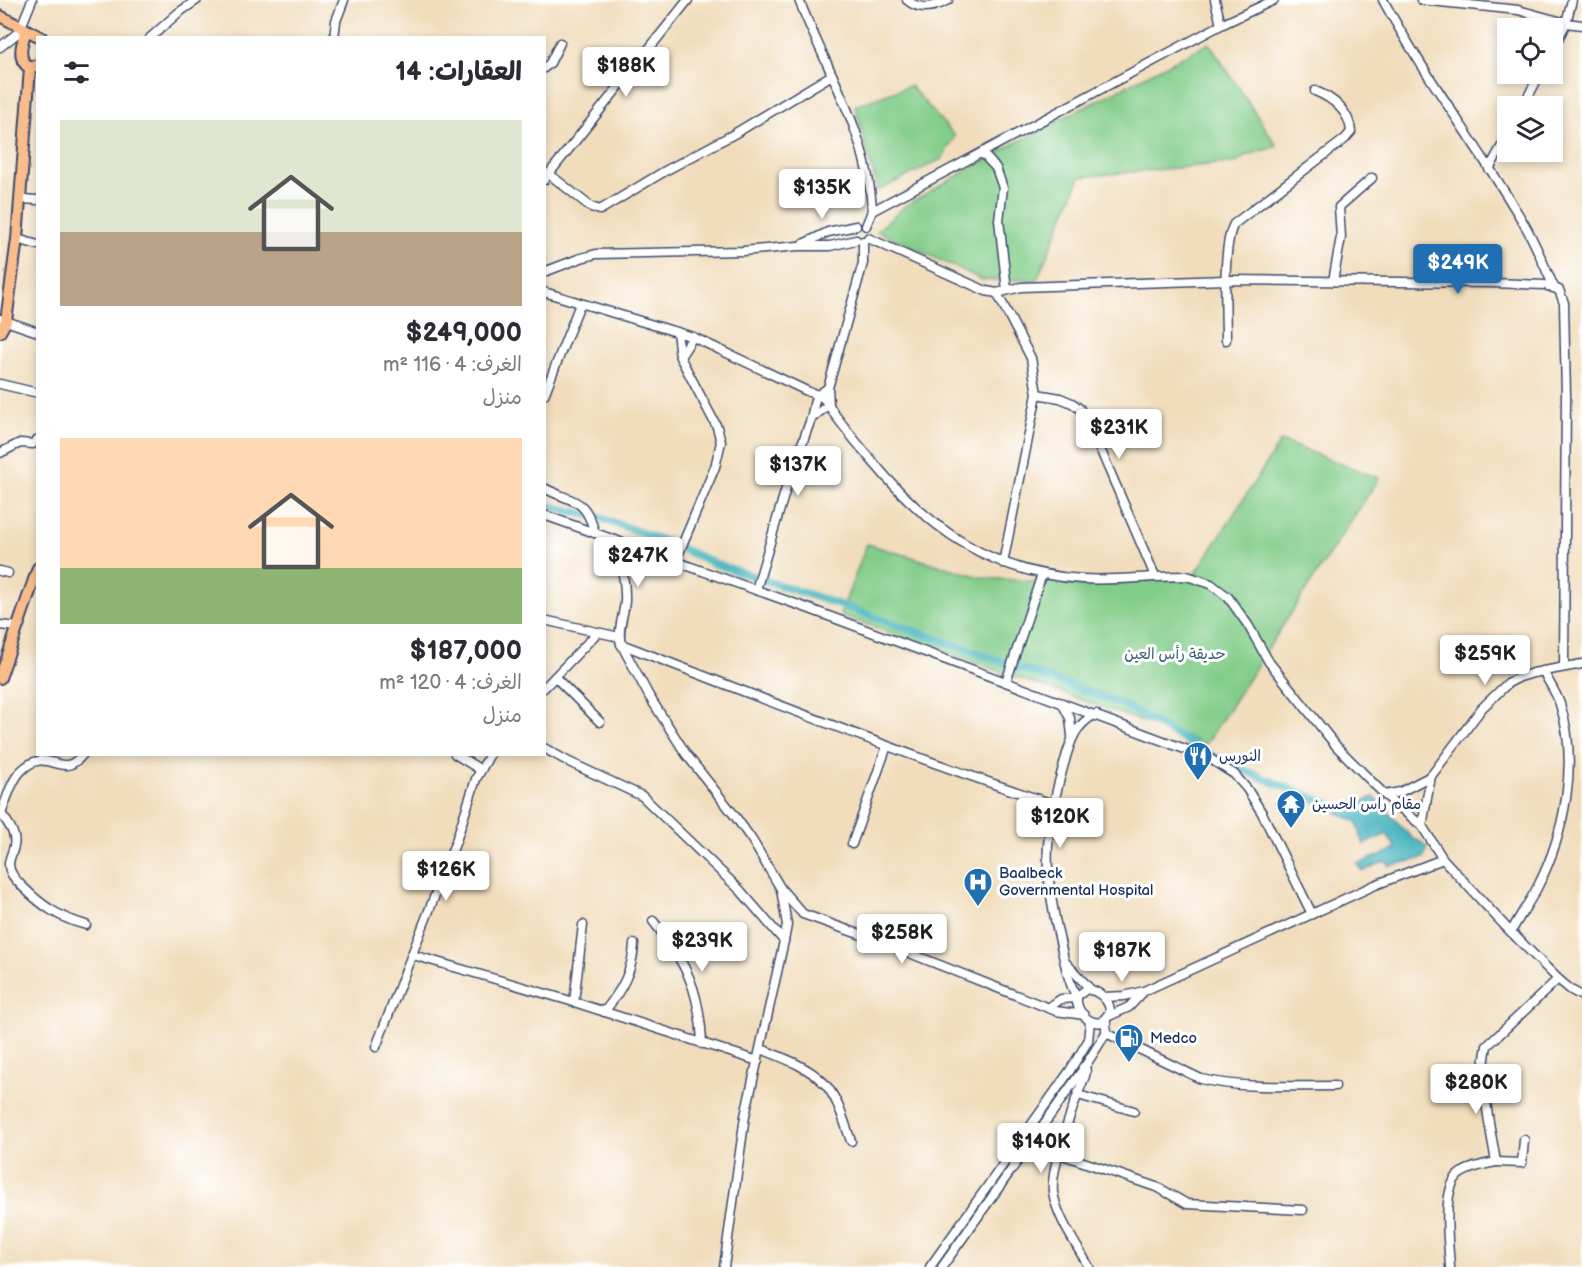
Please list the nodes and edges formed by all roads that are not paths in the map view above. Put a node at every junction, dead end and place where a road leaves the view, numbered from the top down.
1 (32, 0) edge
2 (196, 0) edge
3 (344, 0) edge
4 (688, 0) edge
5 (800, 0) edge
6 (907, 0) edge
7 (948, 0) edge
8 (1215, 0) edge
9 (1272, 0) edge
10 (1383, 0) edge
11 (1421, 0) edge
12 (1572, 0) edge
13 (0, 16) edge
14 (1566, 23) junction
15 (1221, 25) junction
16 (1582, 25) edge
17 (23, 29) junction
18 (1563, 29) edge
19 (38, 36) edge
20 (152, 36) edge
21 (334, 36) edge
22 (560, 43) dead end
23 (0, 47) edge
24 (34, 66) edge
25 (546, 66) edge
26 (832, 75) junction
27 (1315, 91) dead end
28 (982, 153) junction
29 (1497, 155) edge
30 (1489, 169) junction
31 (547, 177) edge
32 (1372, 178) dead end
33 (20, 199) junction
34 (36, 200) edge
35 (872, 211) junction
36 (856, 226) junction
37 (866, 226) junction
38 (17, 239) junction
39 (863, 240) junction
40 (36, 244) edge
41 (798, 246) junction
42 (546, 271) edge
43 (1226, 280) junction
44 (1333, 280) junction
45 (1554, 287) junction
46 (1002, 291) junction
47 (546, 293) edge
48 (580, 304) junction
49 (3, 320) edge
50 (36, 331) edge
51 (0, 332) edge
52 (677, 332) junction
53 (693, 337) junction
54 (1226, 340) dead end
55 (680, 357) junction
56 (0, 384) edge
57 (828, 388) junction
58 (546, 390) edge
59 (36, 393) edge
60 (1037, 394) junction
61 (817, 398) junction
62 (829, 409) junction
63 (811, 419) junction
64 (36, 441) edge
65 (0, 453) edge
66 (546, 489) edge
67 (546, 516) edge
68 (595, 533) junction
69 (615, 540) junction
70 (675, 562) junction
71 (1003, 563) junction
72 (1042, 574) junction
73 (1155, 576) junction
74 (35, 585) edge
75 (756, 590) junction
76 (546, 620) edge
77 (0, 626) edge
78 (17, 627) junction
79 (597, 633) junction
80 (620, 640) junction
81 (1582, 664) edge
82 (1564, 666) junction
83 (1543, 671) junction
84 (555, 677) junction
85 (0, 678) edge
86 (1008, 678) junction
87 (546, 686) edge
88 (1061, 702) junction
89 (1096, 714) junction
90 (600, 722) dead end
91 (1072, 736) junction
92 (887, 746) junction
93 (546, 749) edge
94 (81, 756) edge
95 (458, 756) edge
96 (489, 756) edge
97 (481, 770) junction
98 (1431, 776) junction
99 (1385, 795) junction
100 (1053, 804) junction
101 (0, 814) edge
102 (1422, 826) junction
103 (852, 844) dead end
104 (1443, 859) junction
105 (781, 889) junction
106 (803, 914) junction
107 (1312, 914) junction
108 (652, 921) dead end
109 (86, 925) dead end
110 (787, 925) junction
111 (583, 926) dead end
112 (1510, 932) junction
113 (784, 941) junction
114 (634, 944) dead end
115 (413, 955) junction
116 (1065, 962) junction
117 (1068, 977) junction
118 (1558, 979) junction
119 (1091, 990) junction
120 (1144, 991) junction
121 (1582, 996) edge
122 (1104, 997) junction
123 (1077, 998) junction
124 (1056, 1001) junction
125 (574, 1002) junction
126 (1048, 1008) junction
127 (604, 1012) junction
128 (1087, 1018) junction
129 (1107, 1018) junction
130 (1106, 1033) junction
131 (702, 1044) junction
132 (376, 1047) dead end
133 (761, 1049) junction
134 (758, 1061) junction
135 (1075, 1062) junction
136 (1084, 1068) junction
137 (1335, 1086) dead end
138 (1078, 1095) junction
139 (1134, 1111) dead end
140 (1524, 1140) dead end
141 (851, 1141) dead end
142 (1060, 1154) junction
143 (1008, 1158) junction
144 (1496, 1162) junction
145 (1017, 1163) junction
146 (1303, 1210) dead end
147 (724, 1267) edge
148 (930, 1267) edge
149 (942, 1267) edge
150 (1089, 1267) edge
151 (1450, 1267) edge

1 - 17 street
2 - 20 street
3 - 21 street
4 - 31 street
5 - 26 street
6 - 7 street
8 - 15 street
9 - 15 street
10 - 30 street
11 - 14 street
12 - 14 street
13 - 17 main road
14 - 16 street
14 - 18 street
15 - 28 street
17 - 19 main road
17 - 23 street
17 - 24 main road
22 - 25 street
24 - 33 main road
26 - 31 street
26 - 35 street
27 - 43 street
28 - 35 street
28 - 46 street
29 - 30 street
30 - 45 street
32 - 44 street
33 - 34 street
33 - 38 main road
35 - 37 street
36 - 37 street
36 - 39 street
36 - 41 street
37 - 39 street
38 - 40 street
38 - 49 main road
39 - 41 street
39 - 46 street
39 - 57 street
41 - 42 street
43 - 44 street
43 - 46 street
43 - 54 street
44 - 45 street
45 - 82 street
46 - 60 street
47 - 48 street
48 - 52 street
48 - 58 street
49 - 50 street
49 - 51 main road
52 - 53 street
52 - 55 street
53 - 55 street
53 - 61 street
55 - 70 street
56 - 59 street
57 - 61 street
57 - 62 street
60 - 71 street
60 - 73 street
61 - 62 street
61 - 63 street
62 - 63 street
62 - 71 street
63 - 75 street
64 - 65 street
66 - 68 street
67 - 68 street
68 - 69 street
69 - 70 street
69 - 80 street
70 - 75 street
71 - 72 street
72 - 73 street
72 - 86 street
73 - 99 street
74 - 78 main road
75 - 86 street
76 - 79 street
77 - 78 street
78 - 85 main road
79 - 80 street
79 - 84 street
80 - 92 street
80 - 105 street
81 - 82 street
82 - 83 street
83 - 98 street
83 - 112 street
84 - 87 street
84 - 90 street
86 - 88 street
88 - 89 street
88 - 91 street
89 - 91 street
89 - 107 street
91 - 100 street
92 - 100 street
92 - 103 street
93 - 113 street
94 - 101 street
95 - 97 street
96 - 97 street
97 - 115 street
98 - 99 street
98 - 102 street
99 - 102 street
100 - 116 street
101 - 109 street
102 - 104 street
104 - 107 street
104 - 112 street
105 - 106 street
105 - 110 street
106 - 110 street
106 - 126 street
107 - 120 street
108 - 131 street
110 - 113 street
111 - 125 street
112 - 118 street
113 - 133 street
114 - 127 street
115 - 125 street
115 - 132 street
116 - 117 street
116 - 119 street
117 - 123 street
117 - 124 street
118 - 121 street
118 - 144 street
119 - 122 street
119 - 123 street
120 - 122 street
120 - 129 street
122 - 129 street
123 - 124 street
123 - 128 street
124 - 126 street
125 - 127 street
126 - 128 street
127 - 131 street
128 - 129 street
128 - 135 street
129 - 130 street
130 - 136 street
130 - 137 street
131 - 134 street
133 - 134 street
133 - 141 street
134 - 147 street
135 - 136 street
135 - 143 street
136 - 138 street
136 - 145 street
138 - 139 street
138 - 142 street
140 - 144 street
142 - 146 street
142 - 150 street
143 - 145 street
143 - 148 street
144 - 151 street
145 - 149 street

